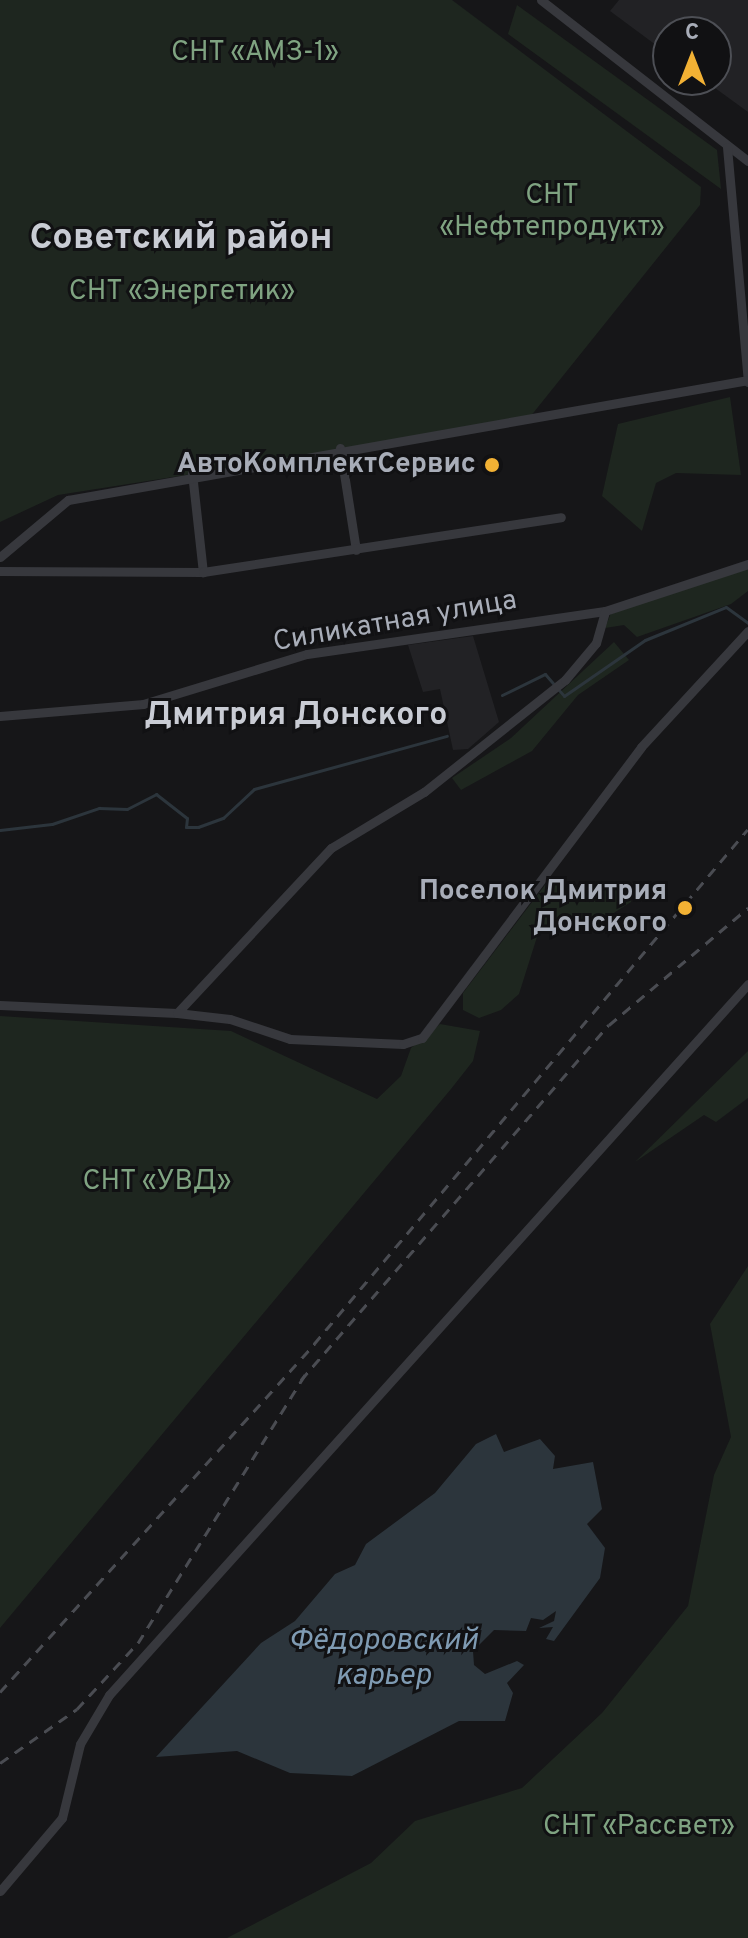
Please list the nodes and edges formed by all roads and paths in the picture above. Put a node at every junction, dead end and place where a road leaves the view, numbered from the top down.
1 (541, 0) edge
2 (727, 147) junction
3 (748, 161) edge
4 (748, 381) edge
5 (340, 448) junction
6 (192, 473) junction
7 (561, 517) dead end
8 (356, 550) junction
9 (0, 557) edge
10 (748, 564) edge
11 (0, 571) edge
12 (203, 572) junction
13 (605, 611) junction
14 (748, 631) edge
15 (0, 716) edge
16 (748, 984) edge
17 (0, 1005) edge
18 (177, 1013) junction
19 (0, 1891) edge

1 - 2 street
2 - 3 street
2 - 4 street
4 - 5 street
5 - 6 street
5 - 8 street
6 - 9 street
6 - 12 street
7 - 8 street
8 - 12 street
10 - 13 street, Силикатная улица
11 - 12 street
13 - 15 street, Силикатная улица
13 - 18 street
14 - 18 street
16 - 19 street
17 - 18 street

